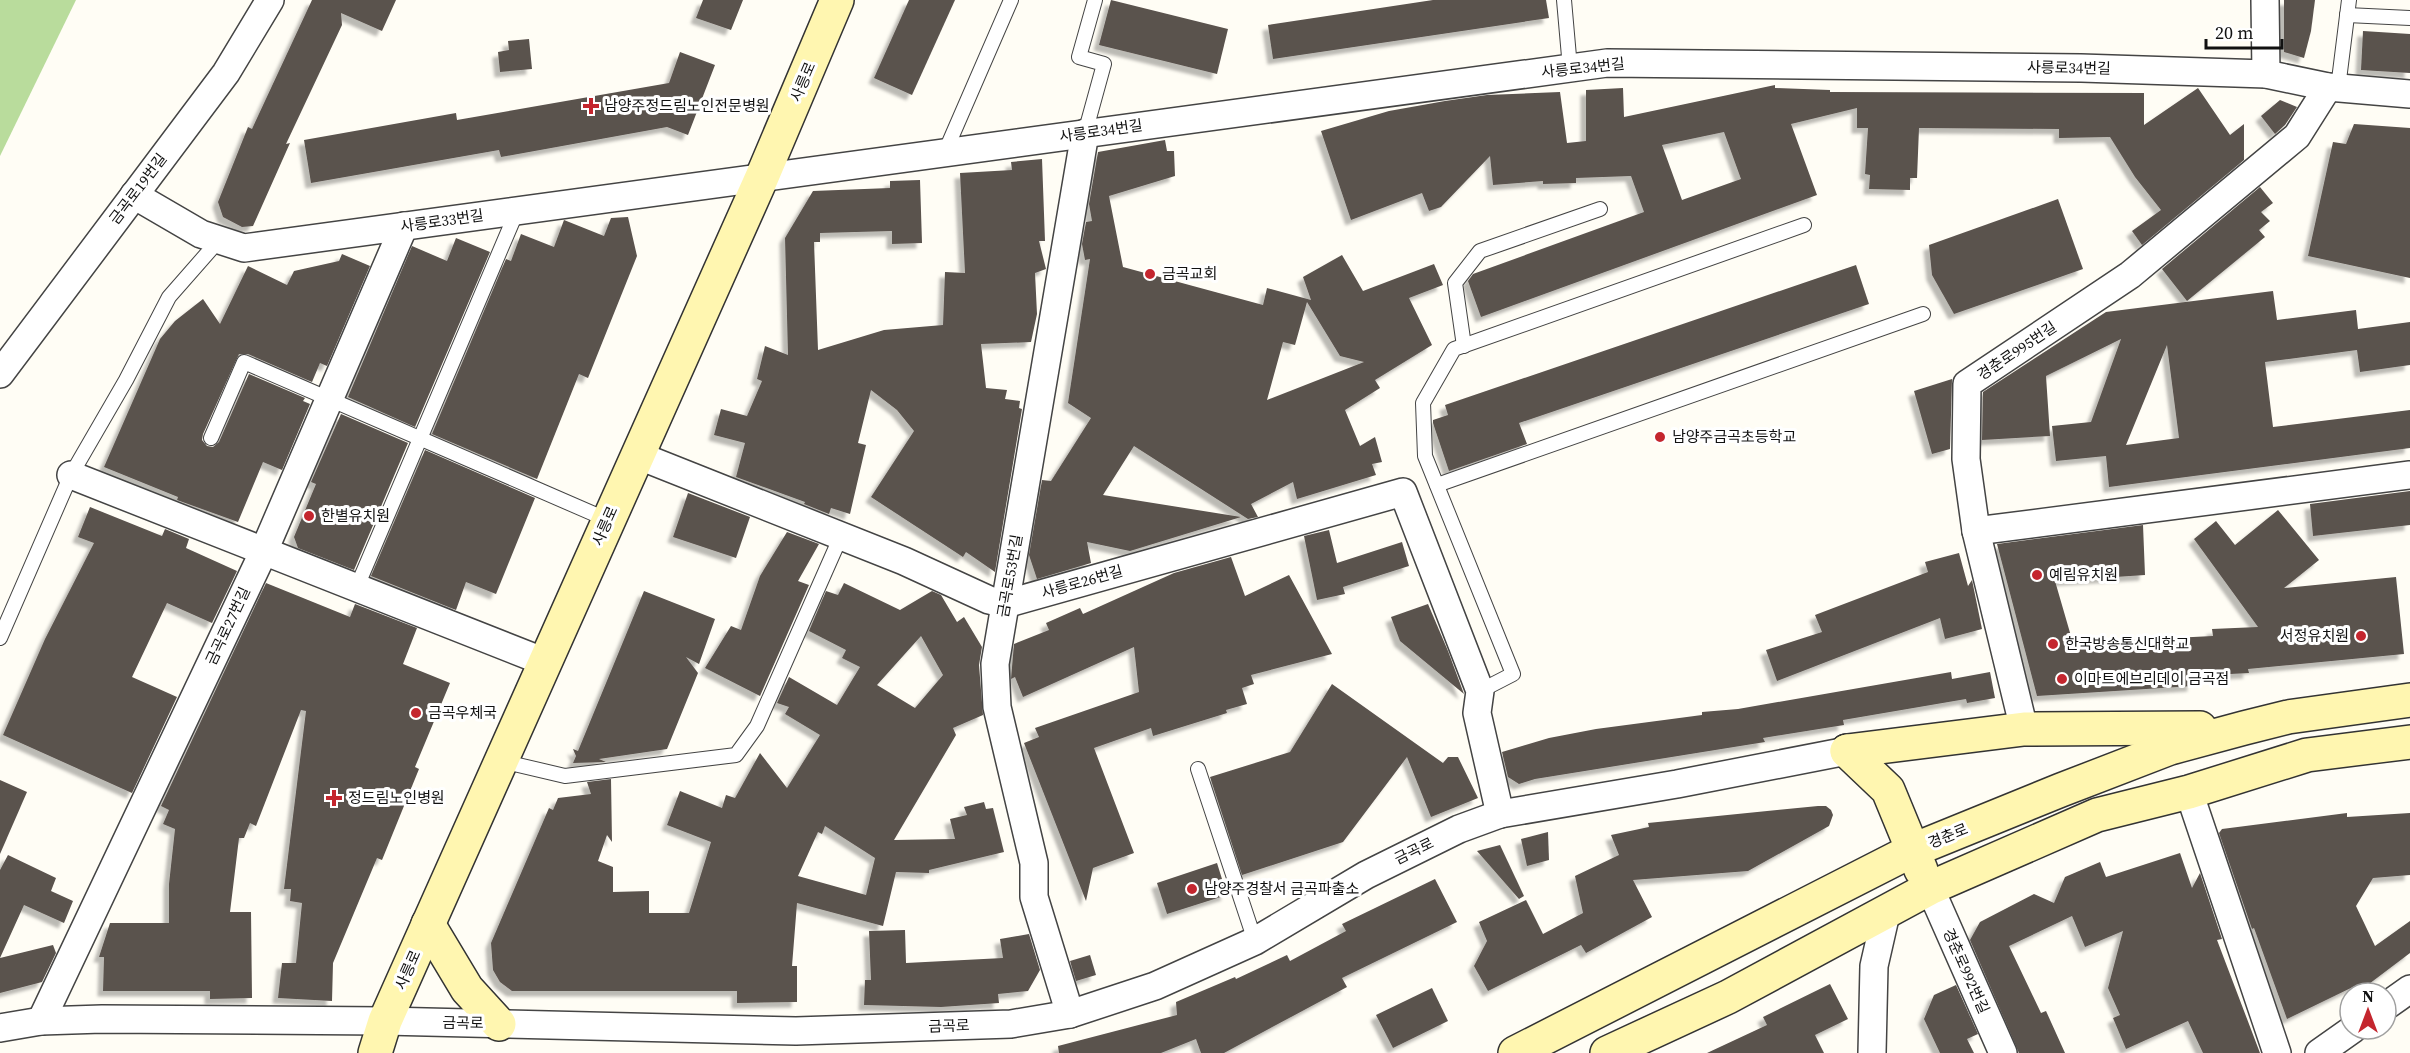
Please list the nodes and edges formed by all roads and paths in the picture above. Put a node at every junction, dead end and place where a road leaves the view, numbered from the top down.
1 (270, 0) edge
2 (837, 0) edge
3 (1011, 0) edge
4 (1095, 0) edge
5 (1564, 0) edge
6 (2265, 0) edge
7 (2349, 0) edge
8 (2347, 15) junction
9 (2410, 18) edge
10 (1570, 68) junction
11 (2266, 75) junction
12 (2333, 87) junction
13 (2410, 94) edge
14 (1085, 133) junction
15 (945, 152) junction
16 (762, 177) junction
17 (134, 195) junction
18 (1600, 209) dead end
19 (517, 211) junction
20 (1804, 225) dead end
21 (404, 226) junction
22 (219, 240) junction
23 (1923, 314) dead end
24 (1464, 346) junction
25 (0, 374) edge
26 (329, 397) junction
27 (420, 437) junction
28 (211, 438) dead end
29 (637, 455) junction
30 (71, 475) junction
31 (2410, 475) edge
32 (1437, 485) junction
33 (608, 520) junction
34 (1976, 531) junction
35 (841, 536) junction
36 (263, 553) junction
37 (356, 589) junction
38 (1005, 604) junction
39 (0, 638) edge
40 (545, 662) junction
41 (1480, 691) junction
42 (2410, 700) edge
43 (2244, 728) junction
44 (2024, 729) junction
45 (2410, 742) edge
46 (1846, 751) junction
47 (501, 761) junction
48 (1198, 769) dead end
49 (2189, 792) junction
50 (1500, 814) junction
51 (1911, 851) junction
52 (1930, 888) junction
53 (1887, 909) junction
54 (428, 924) junction
55 (1255, 942) junction
56 (1070, 1014) junction
57 (41, 1021) junction
58 (386, 1021) junction
59 (499, 1024) junction
60 (0, 1028) edge
61 (2338, 1040) edge
62 (375, 1053) edge
63 (1515, 1053) edge
64 (1607, 1053) edge
65 (1872, 1053) edge
66 (2003, 1053) edge
67 (2277, 1053) edge
68 (2319, 1053) edge

1 - 17 street, 금곡로19번길
2 - 16 street, 사릉로
3 - 15 lane
4 - 14 lane
5 - 10 lane
6 - 11 street
7 - 8 lane
8 - 9 lane
8 - 12 lane
10 - 11 street, 사릉로34번길
10 - 14 street, 사릉로34번길
11 - 12 street, 사릉로34번길
12 - 13 street, 사릉로34번길
12 - 34 street, 경춘로995번길
14 - 15 street, 사릉로34번길
14 - 38 street, 금곡로53번길
15 - 16 street, 사릉로34번길
16 - 19 street, 사릉로33번길
16 - 29 street, 사릉로
17 - 22 street, 사릉로33번길
17 - 25 street, 금곡로19번길
18 - 24 lane
19 - 21 street, 사릉로33번길
19 - 27 lane
20 - 24 lane
21 - 22 street, 사릉로33번길
21 - 26 street, 금곡로27번길
22 - 30 lane
23 - 32 lane
24 - 32 lane
26 - 27 lane
26 - 28 lane
26 - 36 street, 금곡로27번길
27 - 33 lane
27 - 37 lane
29 - 33 street, 사릉로
29 - 35 street
30 - 36 street
30 - 39 lane
31 - 34 street
32 - 41 lane
33 - 40 street, 사릉로
34 - 44 street, 경춘로995번길
35 - 38 street
35 - 47 lane
36 - 37 street
36 - 57 street, 금곡로27번길
37 - 40 street
38 - 41 street, 사릉로26번길
38 - 56 street, 금곡로53번길
40 - 47 street, 사릉로
41 - 50 street
42 - 43 street, 경춘로
43 - 44 street
43 - 51 street, 경춘로
44 - 46 street
45 - 49 street
46 - 50 street, 금곡로
46 - 51 street
47 - 54 street, 사릉로
48 - 55 lane
49 - 52 street
49 - 67 street
50 - 55 street, 금곡로
51 - 52 street
51 - 63 street, 경춘로
52 - 53 street
52 - 66 street, 경춘로992번길
53 - 64 street
53 - 65 street
54 - 58 street, 사릉로
54 - 59 street
55 - 56 street, 금곡로
56 - 59 street, 금곡로
57 - 58 street, 금곡로
57 - 60 street, 금곡로
58 - 59 street, 금곡로
58 - 62 street, 사릉로
61 - 68 street

